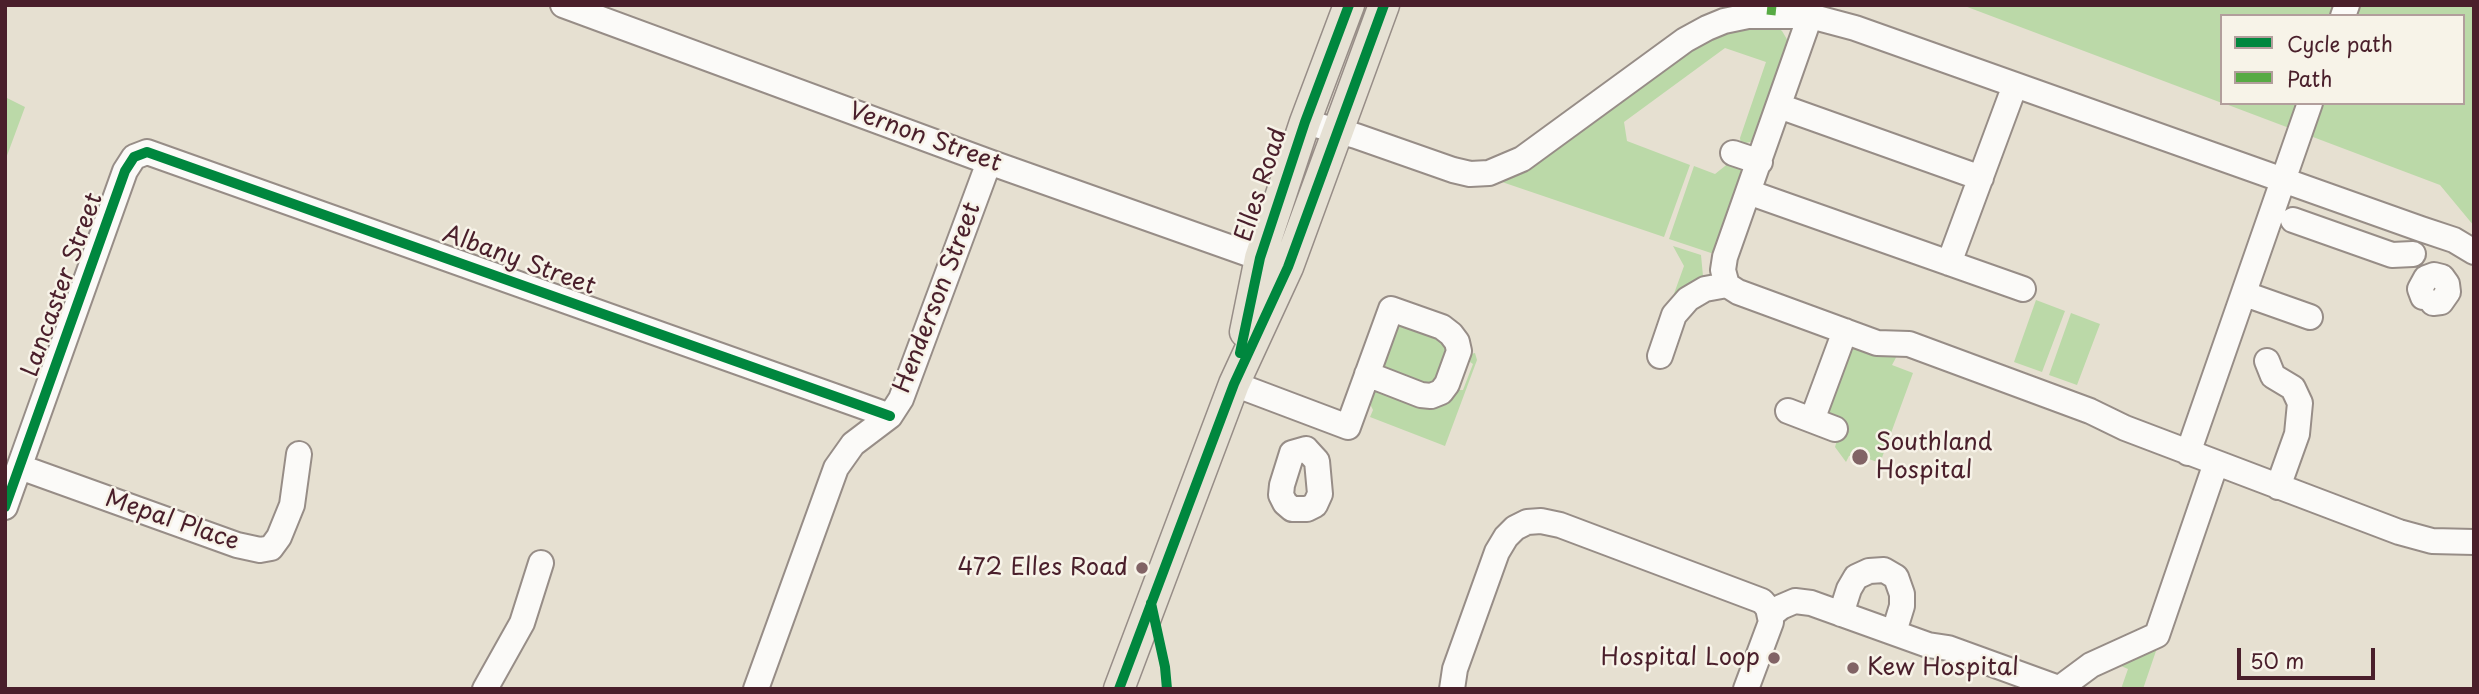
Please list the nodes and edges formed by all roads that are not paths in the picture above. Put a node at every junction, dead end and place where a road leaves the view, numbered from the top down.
1 (563, 5) edge
2 (1349, 5) edge
3 (1384, 5) edge
4 (1810, 16) junction
5 (2015, 85) junction
6 (2310, 105) edge
7 (1779, 106) junction
8 (1305, 122) junction
9 (1339, 131) junction
10 (1733, 153) dead end
11 (134, 157) joint
12 (989, 162) junction
13 (1759, 162) junction
14 (1982, 178) junction
15 (2285, 181) junction
16 (1748, 191) junction
17 (2292, 220) dead end
18 (2421, 229) junction
19 (2474, 252) edge
20 (2413, 254) junction
21 (1274, 263) junction
22 (1950, 263) junction
23 (1727, 285) junction
24 (2023, 289) dead end
25 (2427, 293) dead end
26 (2245, 294) junction
27 (2311, 317) dead end
28 (1845, 331) junction
29 (1660, 356) dead end
30 (1367, 374) dead end
31 (2267, 376) dead end
32 (1234, 384) junction
33 (1788, 411) dead end
34 (1317, 415) junction
35 (890, 416) junction
36 (1812, 420) junction
37 (1835, 429) dead end
38 (1306, 449) dead end
39 (2188, 453) junction
40 (299, 454) dead end
41 (2216, 463) junction
42 (20, 467) junction
43 (2278, 487) junction
44 (5, 507) edge
45 (2474, 542) edge
46 (541, 564) dead end
47 (1841, 614) junction
48 (1771, 615) junction
49 (1894, 632) junction
50 (1458, 687) edge
51 (2060, 688) edge
52 (485, 689) edge
53 (757, 689) edge
54 (1119, 689) edge
55 (1746, 689) edge

1 - 12 street, Vernon Street
2 - 8 main road, Elles Road
3 - 9 main road, Elles Road
4 - 5 street
4 - 7 street
4 - 9 street
5 - 14 street
5 - 15 street
6 - 15 street
7 - 13 street
7 - 14 street
8 - 9 street
8 - 21 main road, Elles Road
9 - 21 main road, Elles Road
10 - 13 street
11 - 35 street, Albany Street
11 - 42 street, Lancaster Street
12 - 21 street, Vernon Street
12 - 35 street, Henderson Street
13 - 16 street
14 - 22 street
15 - 18 street
15 - 26 street
16 - 22 street
16 - 23 street
17 - 20 street
18 - 19 street
18 - 20 street
20 - 25 street
21 - 32 main road, Elles Road
22 - 24 street
23 - 28 street
23 - 29 street
26 - 27 street
26 - 39 street
28 - 36 street
28 - 39 street
30 - 34 street
31 - 43 street
32 - 34 street
32 - 54 main road, Elles Road
33 - 36 street
34 - 38 street
35 - 53 street, Henderson Street
36 - 37 street
39 - 41 street
40 - 42 street, Mepal Place
41 - 43 street
41 - 51 street
42 - 44 street, Lancaster Street
43 - 45 street
46 - 52 street
47 - 48 street
47 - 49 street
47 - 49 street
48 - 50 street
48 - 55 street
49 - 51 street

